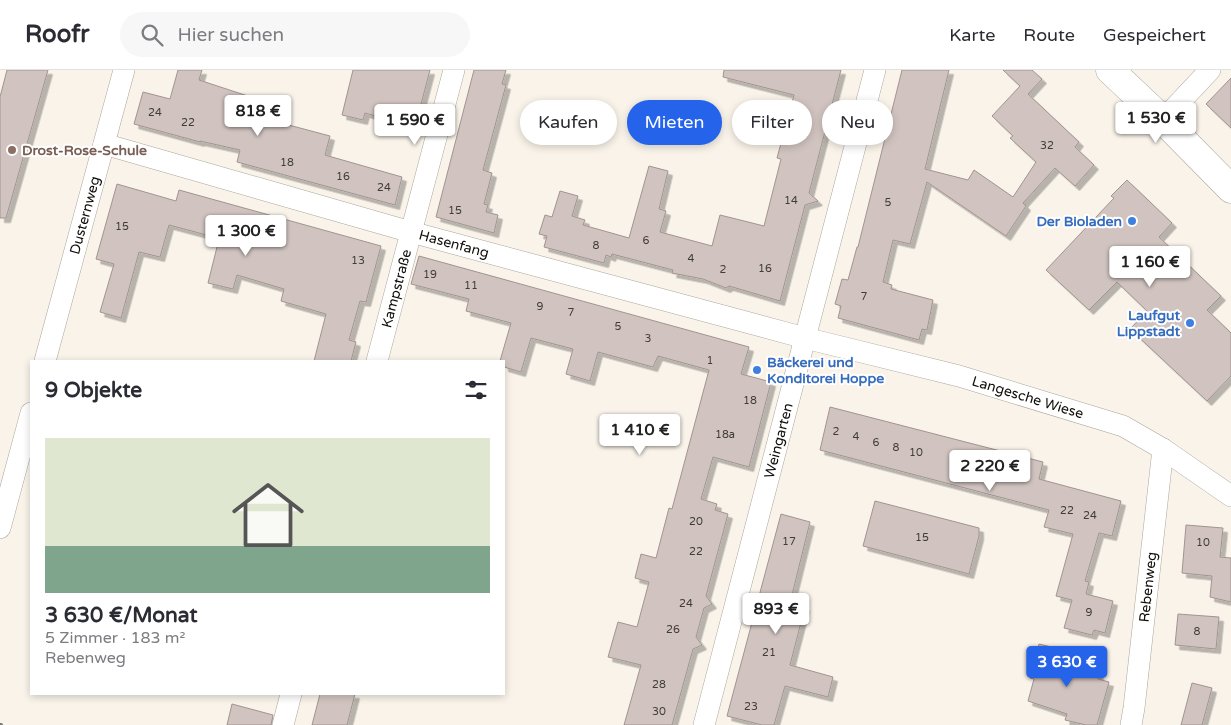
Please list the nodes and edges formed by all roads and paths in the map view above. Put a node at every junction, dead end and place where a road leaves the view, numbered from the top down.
1 (124, 70) edge
2 (454, 70) edge
3 (875, 70) edge
4 (1110, 70) edge
5 (1210, 70) edge
6 (1163, 120) junction
7 (104, 144) junction
8 (1231, 190) edge
9 (411, 232) junction
10 (805, 338) junction
11 (45, 360) edge
12 (377, 360) edge
13 (30, 417) edge
14 (1163, 449) junction
15 (1231, 496) edge
16 (0, 528) edge
17 (290, 695) edge
18 (282, 725) edge
19 (704, 725) edge
20 (1131, 725) edge

1 - 7 street, Dusternweg
2 - 9 street, Kampstraße
3 - 10 street, Weingarten
4 - 6 street
5 - 6 street
6 - 8 street
7 - 9 street, Hasenfang
7 - 11 street, Dusternweg
9 - 10 street, Hasenfang
9 - 12 street, Kampstraße
10 - 14 street, Langesche Wiese
10 - 19 street, Weingarten
13 - 16 street
14 - 15 street, Langesche Wiese
14 - 20 street, Rebenweg
17 - 18 street

